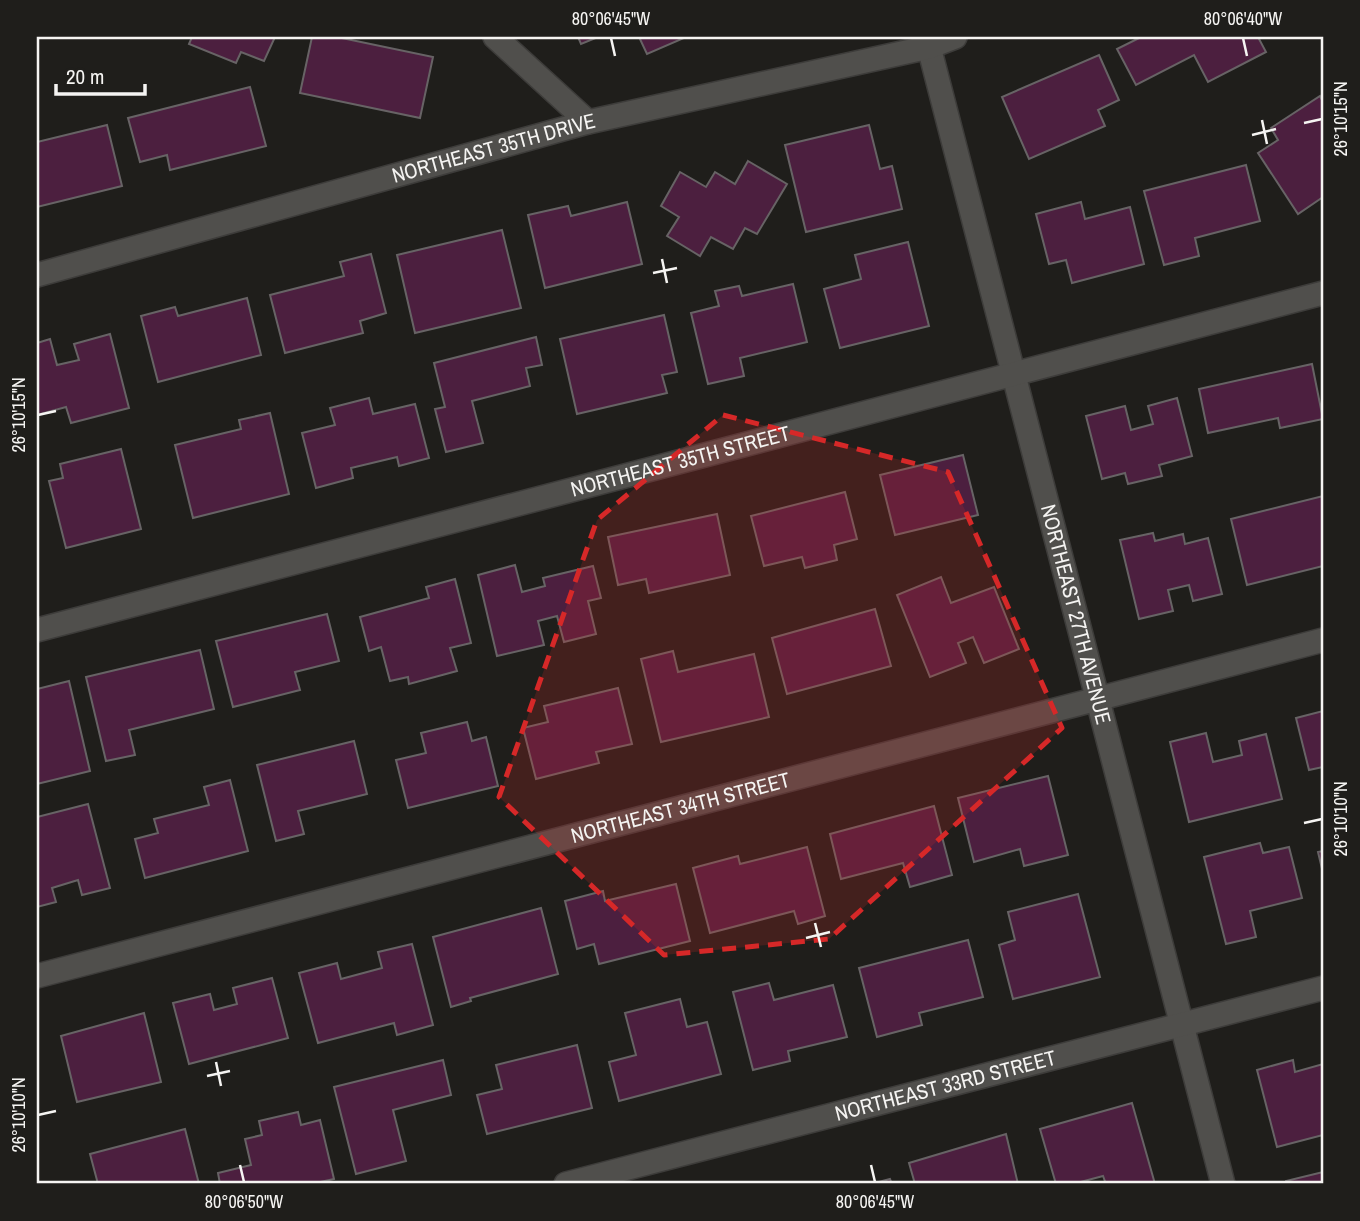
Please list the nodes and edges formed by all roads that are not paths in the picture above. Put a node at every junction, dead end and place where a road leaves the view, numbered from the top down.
1 (495, 37) edge
2 (956, 37) edge
3 (929, 47) junction
4 (588, 122) junction
5 (37, 275) edge
6 (1323, 293) edge
7 (1013, 373) junction
8 (37, 630) edge
9 (1323, 640) edge
10 (1097, 699) junction
11 (37, 976) edge
12 (1323, 988) edge
13 (1182, 1025) junction
14 (566, 1184) edge
15 (1223, 1184) edge

1 - 4 street
2 - 3 street, NORTHEAST 35TH DRIVE
3 - 4 street, NORTHEAST 35TH DRIVE
3 - 7 street, NORTHEAST 27TH AVENUE
4 - 5 street, NORTHEAST 35TH DRIVE
6 - 7 street, NORTHEAST 35TH STREET
7 - 8 street, NORTHEAST 35TH STREET
7 - 10 street, NORTHEAST 27TH AVENUE
9 - 10 street, NORTHEAST 34TH STREET
10 - 11 street, NORTHEAST 34TH STREET
10 - 13 street, NORTHEAST 27TH AVENUE
12 - 13 street, NORTHEAST 33RD STREET
13 - 14 street, NORTHEAST 33RD STREET
13 - 15 street, NORTHEAST 27TH AVENUE

